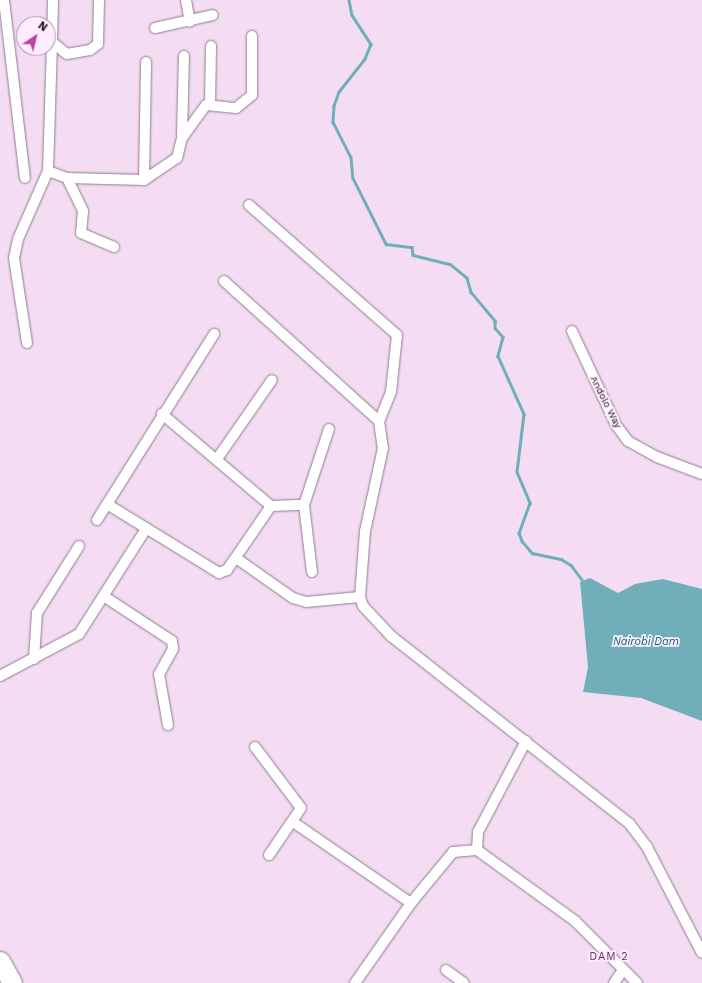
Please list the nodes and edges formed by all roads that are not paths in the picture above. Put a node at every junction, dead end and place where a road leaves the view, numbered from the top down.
1 (4, 0) edge
2 (53, 0) edge
3 (99, 0) edge
4 (186, 0) edge
5 (213, 15) dead end
6 (53, 16) edge
7 (190, 22) junction
8 (155, 28) dead end
9 (252, 36) dead end
10 (56, 45) edge
11 (211, 46) dead end
12 (52, 56) edge
13 (184, 56) dead end
14 (146, 62) dead end
15 (210, 105) junction
16 (182, 138) junction
17 (48, 171) junction
18 (25, 178) dead end
19 (68, 178) junction
20 (144, 180) junction
21 (249, 205) dead end
22 (114, 247) dead end
23 (224, 281) dead end
24 (572, 331) dead end
25 (214, 334) dead end
26 (28, 343) dead end
27 (272, 380) dead end
28 (162, 414) junction
29 (379, 421) junction
30 (329, 429) dead end
31 (217, 459) junction
32 (702, 474) edge
33 (107, 504) junction
34 (304, 505) junction
35 (271, 506) junction
36 (97, 520) dead end
37 (146, 529) junction
38 (79, 546) dead end
39 (236, 558) junction
40 (312, 572) dead end
41 (105, 597) junction
42 (360, 597) junction
43 (34, 659) junction
44 (0, 676) edge
45 (168, 725) dead end
46 (526, 741) junction
47 (255, 747) dead end
48 (293, 822) junction
49 (477, 850) junction
50 (269, 855) dead end
51 (410, 903) junction
52 (702, 953) edge
53 (0, 961) edge
54 (446, 970) dead end
55 (623, 970) junction
56 (12, 983) edge
57 (355, 983) edge
58 (464, 983) edge
59 (614, 983) edge
60 (637, 983) edge

1 - 18 street
2 - 6 street
3 - 10 street
4 - 7 street
5 - 7 street
7 - 8 street
9 - 15 street
11 - 15 street
12 - 17 street
13 - 16 street
14 - 20 street
15 - 16 street
16 - 20 street
17 - 19 street
17 - 26 street
19 - 20 street
19 - 22 street
21 - 29 street
23 - 29 street
24 - 32 street, Andolo Way
25 - 28 street
27 - 31 street
28 - 31 street
28 - 33 street
29 - 42 street
30 - 34 street
31 - 35 street
33 - 36 street
33 - 37 street
34 - 35 street
34 - 40 street
35 - 39 street
37 - 39 street
37 - 41 street
38 - 43 street
39 - 42 street
41 - 43 street
41 - 45 street
42 - 46 street
43 - 44 street
46 - 49 street
46 - 52 street
47 - 48 street
48 - 50 street
48 - 51 street
49 - 51 street
49 - 55 street
51 - 57 street
53 - 56 highway
54 - 58 street
55 - 59 street
55 - 60 street

